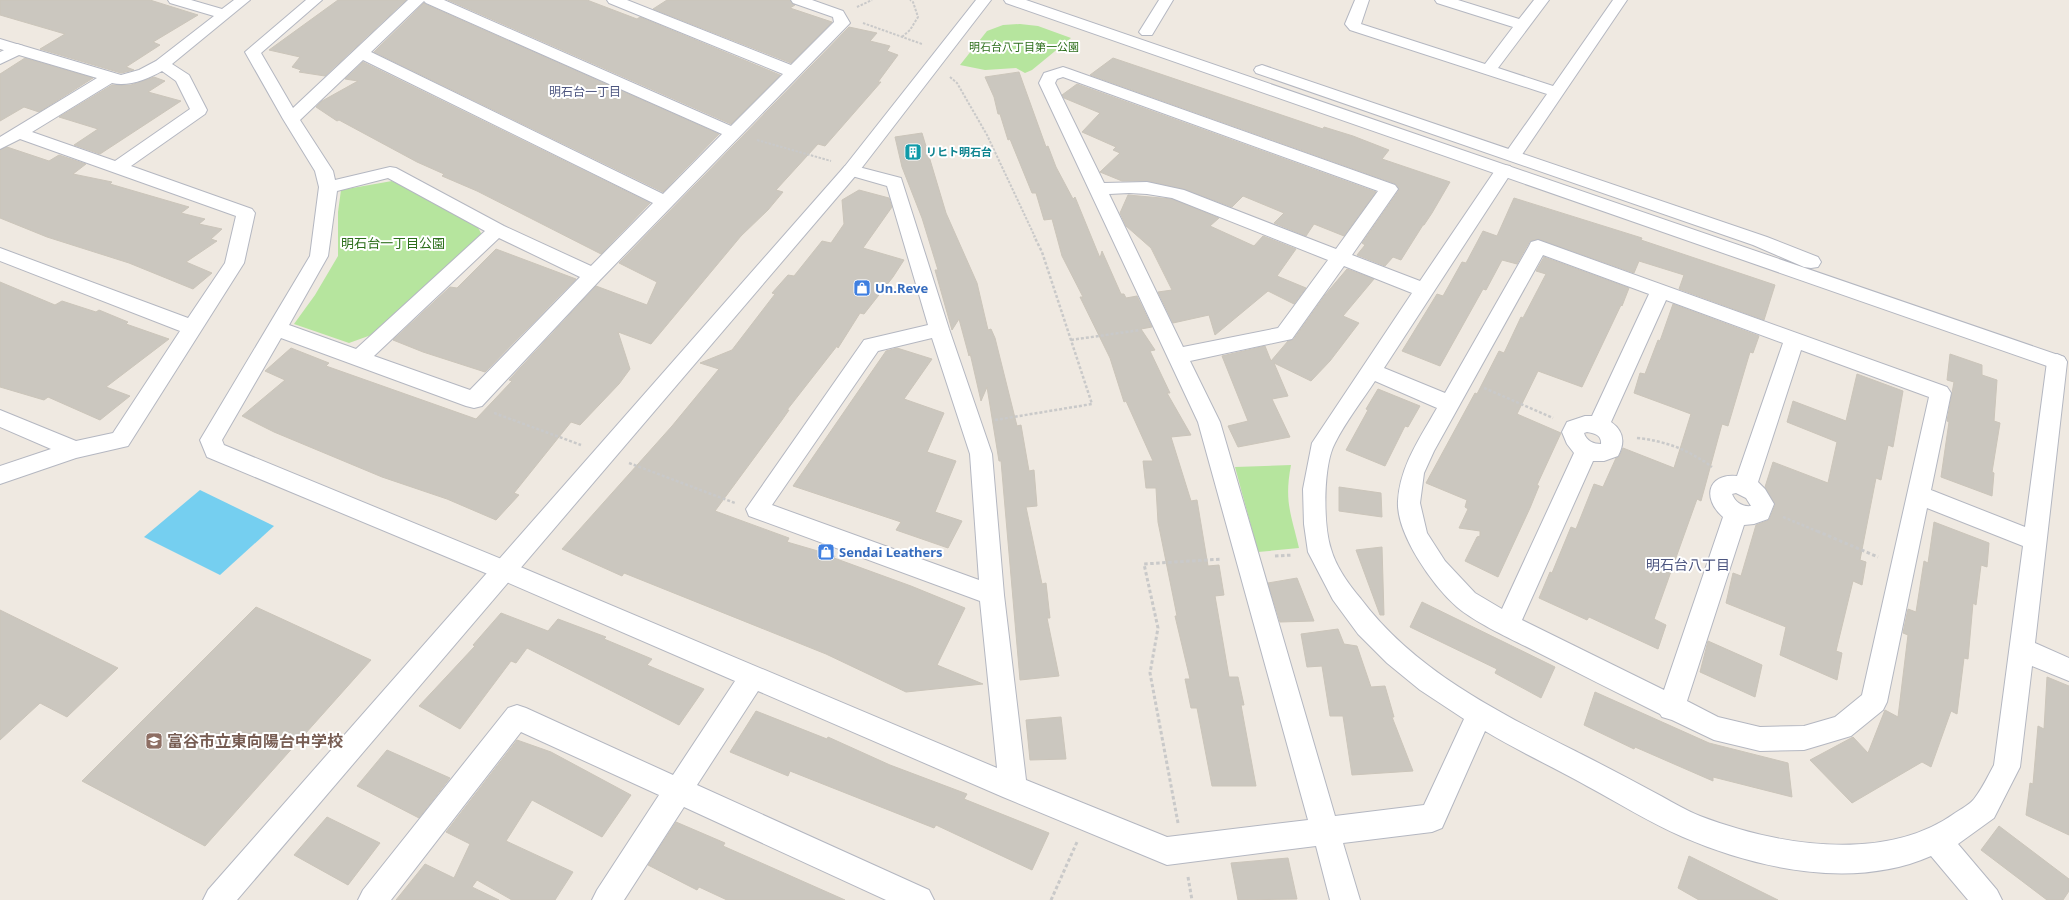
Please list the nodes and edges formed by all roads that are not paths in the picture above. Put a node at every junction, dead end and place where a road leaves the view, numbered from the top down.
1 (175, 0) edge
2 (243, 0) edge
3 (315, 0) edge
4 (417, 0) edge
5 (430, 0) edge
6 (614, 0) edge
7 (798, 0) edge
8 (984, 0) edge
9 (1011, 0) edge
10 (1054, 0) edge
11 (1166, 0) edge
12 (1362, 0) edge
13 (1442, 0) edge
14 (1542, 0) edge
15 (1620, 0) edge
16 (225, 15) junction
17 (1523, 25) junction
18 (1147, 32) junction
19 (0, 44) edge
20 (18, 49) junction
21 (361, 53) junction
22 (0, 59) edge
23 (162, 64) junction
24 (1488, 70) junction
25 (793, 72) junction
26 (110, 77) junction
27 (1556, 92) junction
28 (291, 119) junction
29 (18, 133) junction
30 (733, 133) junction
31 (0, 144) edge
32 (1508, 162) junction
33 (842, 165) junction
34 (118, 168) junction
35 (328, 187) junction
36 (1098, 190) junction
37 (665, 202) junction
38 (497, 230) junction
39 (0, 254) edge
40 (1340, 258) junction
41 (593, 275) junction
42 (1424, 290) junction
43 (1660, 291) junction
44 (193, 328) junction
45 (276, 328) junction
46 (939, 328) junction
47 (1794, 340) junction
48 (1177, 356) junction
49 (360, 357) junction
50 (1371, 370) junction
51 (1450, 404) junction
52 (0, 418) edge
53 (1605, 432) junction
54 (75, 450) junction
55 (1587, 450) junction
56 (0, 475) edge
57 (1738, 485) junction
58 (1918, 495) junction
59 (1736, 513) junction
60 (2035, 541) junction
61 (503, 570) junction
62 (992, 595) junction
63 (1507, 625) junction
64 (2022, 649) junction
65 (2069, 670) edge
66 (752, 678) junction
67 (1671, 708) junction
68 (1479, 716) junction
69 (1013, 788) junction
70 (680, 790) junction
71 (1325, 831) junction
72 (1937, 842) junction
73 (218, 900) edge
74 (373, 900) edge
75 (607, 900) edge
76 (919, 900) edge
77 (1345, 900) edge
78 (1987, 900) edge

1 - 16 street
2 - 16 street
3 - 28 street
4 - 21 street
5 - 30 street
6 - 25 street
7 - 25 street
8 - 33 street
9 - 32 street
10 - 18 street
11 - 18 street
12 - 24 street
13 - 17 street
14 - 17 street
15 - 27 street
16 - 23 street
17 - 24 street
18 - 32 street
19 - 20 street
20 - 22 street
20 - 26 street
21 - 28 street
21 - 37 street
23 - 26 street
23 - 34 street
24 - 27 street
25 - 30 street
26 - 29 street
27 - 32 street
28 - 35 street
29 - 31 street
29 - 34 street
30 - 37 street
32 - 42 street
32 - 60 street
33 - 46 street
33 - 61 street
34 - 44 street
35 - 38 street
35 - 45 street
36 - 40 street
36 - 40 street
36 - 48 street
37 - 41 street
38 - 41 street
38 - 49 street
39 - 44 street
40 - 42 street
40 - 48 street
41 - 49 street
42 - 50 street
43 - 47 street
43 - 51 street
43 - 53 street
44 - 54 street
45 - 49 street
45 - 61 street
46 - 62 street
46 - 62 street
47 - 57 street
47 - 58 street
48 - 71 street
50 - 51 street
50 - 68 street
51 - 63 street
52 - 54 street
53 - 55 street
53 - 55 street
54 - 56 street
55 - 63 street
57 - 59 street
57 - 59 street
58 - 60 street
58 - 67 street
59 - 67 street
60 - 64 street
61 - 66 street
61 - 73 street
62 - 69 street
63 - 67 street
64 - 65 street
64 - 72 street
66 - 69 street
66 - 70 street
68 - 71 street
68 - 72 street
69 - 71 street
70 - 74 street
70 - 75 street
70 - 76 street
71 - 77 street
72 - 78 street

